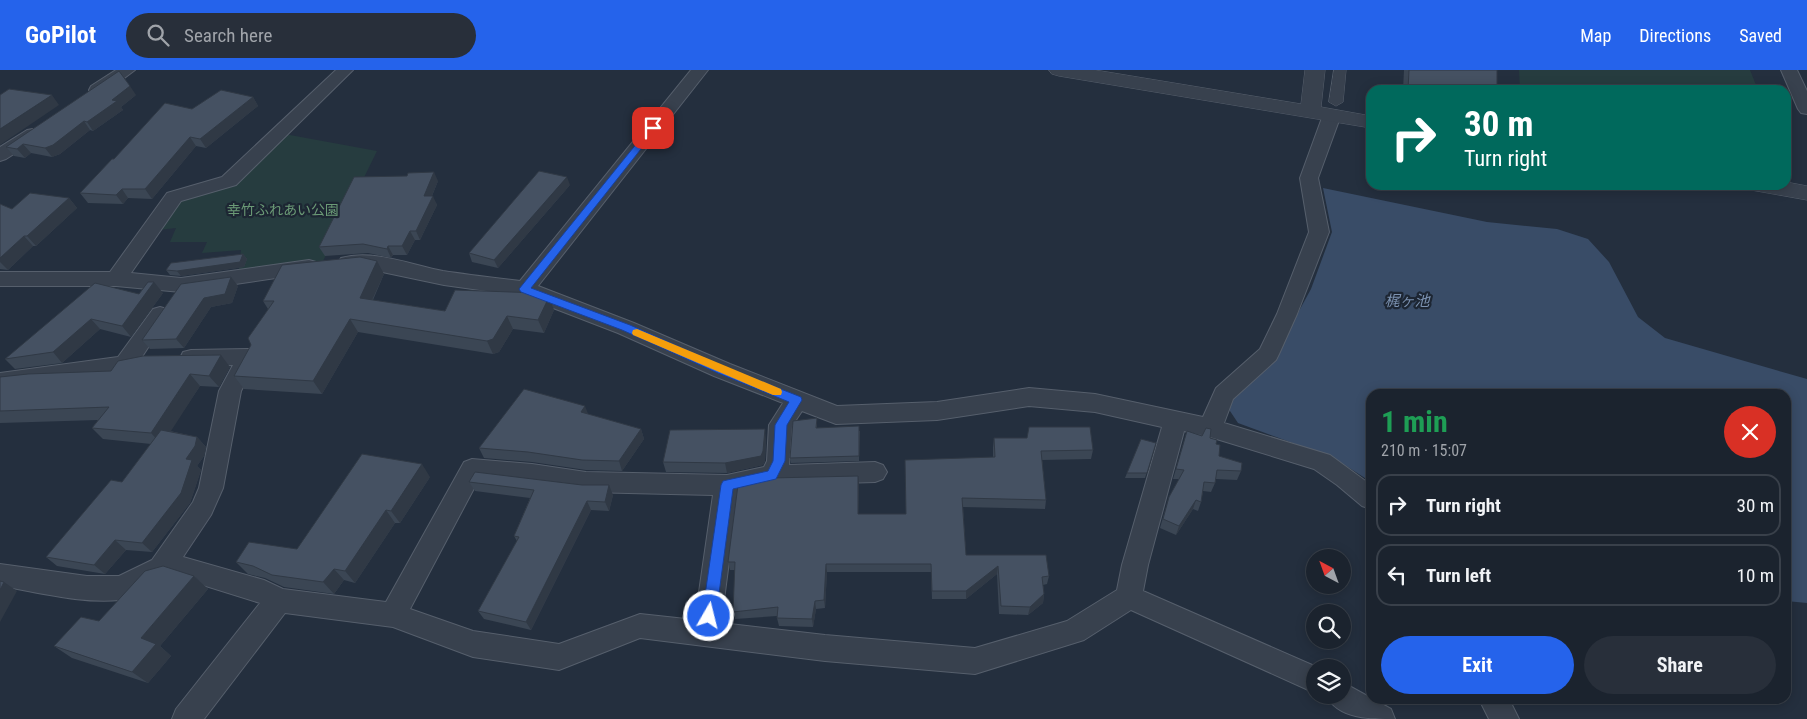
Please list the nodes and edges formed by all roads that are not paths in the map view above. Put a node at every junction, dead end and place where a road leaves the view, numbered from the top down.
1 (127, 70) edge
2 (345, 70) edge
3 (700, 70) edge
4 (1060, 70) edge
5 (1314, 70) edge
6 (1340, 70) edge
7 (1789, 70) edge
8 (81, 101) edge
9 (1334, 109) junction
10 (1807, 109) edge
11 (1310, 112) junction
12 (1366, 120) edge
13 (43, 127) edge
14 (0, 155) edge
15 (1789, 190) edge
16 (1807, 193) edge
17 (0, 279) edge
18 (116, 279) junction
19 (180, 285) junction
20 (525, 289) junction
21 (126, 363) junction
22 (0, 381) edge
23 (797, 400) junction
24 (1174, 421) junction
25 (1210, 428) junction
26 (876, 472) dead end
27 (772, 475) junction
28 (727, 485) junction
29 (1366, 495) edge
30 (161, 568) junction
31 (0, 575) edge
32 (1130, 597) junction
33 (279, 600) junction
34 (393, 615) junction
35 (706, 634) junction
36 (1306, 675) edge
37 (1351, 701) edge
38 (1496, 704) edge
39 (186, 719) edge
40 (1381, 719) edge
41 (1505, 719) edge

1 - 8 street
2 - 18 street
3 - 20 street
4 - 11 street
5 - 11 street
6 - 9 street
7 - 10 street
9 - 11 street
9 - 12 street
9 - 25 street
13 - 14 street
15 - 16 street
17 - 18 street
18 - 19 street
19 - 20 street
19 - 21 street
20 - 23 street
21 - 22 street
21 - 30 street
23 - 24 street
23 - 27 street
24 - 25 street
24 - 32 street
25 - 29 street
26 - 27 street
27 - 28 street
28 - 34 street
28 - 35 street
30 - 31 street
30 - 33 street
32 - 35 street
32 - 36 street
33 - 34 street
33 - 39 street
34 - 35 street
37 - 40 street
38 - 41 street

